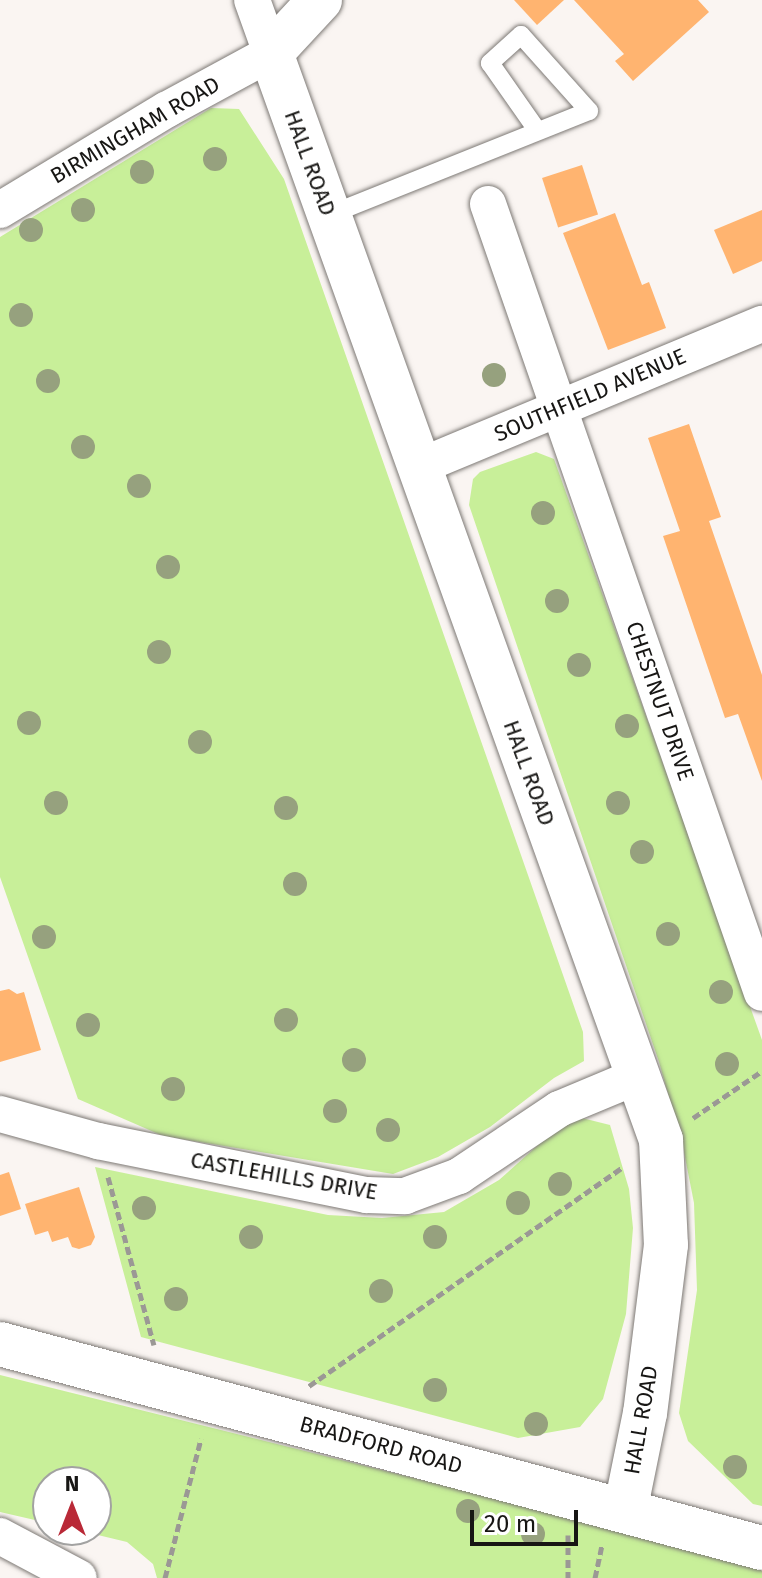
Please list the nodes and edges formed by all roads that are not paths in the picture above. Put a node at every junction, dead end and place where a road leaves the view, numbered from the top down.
1 (252, 0) edge
2 (320, 0) edge
3 (271, 53) junction
4 (537, 130) junction
5 (488, 204) dead end
6 (0, 210) edge
7 (329, 215) junction
8 (762, 324) edge
9 (558, 409) junction
10 (418, 467) junction
11 (762, 993) edge
12 (638, 1076) junction
13 (0, 1114) edge
14 (0, 1344) edge
15 (625, 1511) junction
16 (0, 1536) edge
17 (762, 1548) edge
18 (79, 1578) edge

1 - 3 street
2 - 3 main road
3 - 6 street, BIRMINGHAM ROAD
3 - 7 main road, HALL ROAD
4 - 4 lane
4 - 7 lane
5 - 9 street, CHESTNUT DRIVE
7 - 10 main road, HALL ROAD
8 - 9 street, SOUTHFIELD AVENUE
9 - 10 street, SOUTHFIELD AVENUE
9 - 11 street, CHESTNUT DRIVE
10 - 12 main road, HALL ROAD
12 - 13 street, CASTLEHILLS DRIVE
12 - 15 main road, HALL ROAD
14 - 15 main road, BRADFORD ROAD
15 - 17 main road, BRADFORD ROAD
16 - 18 street

